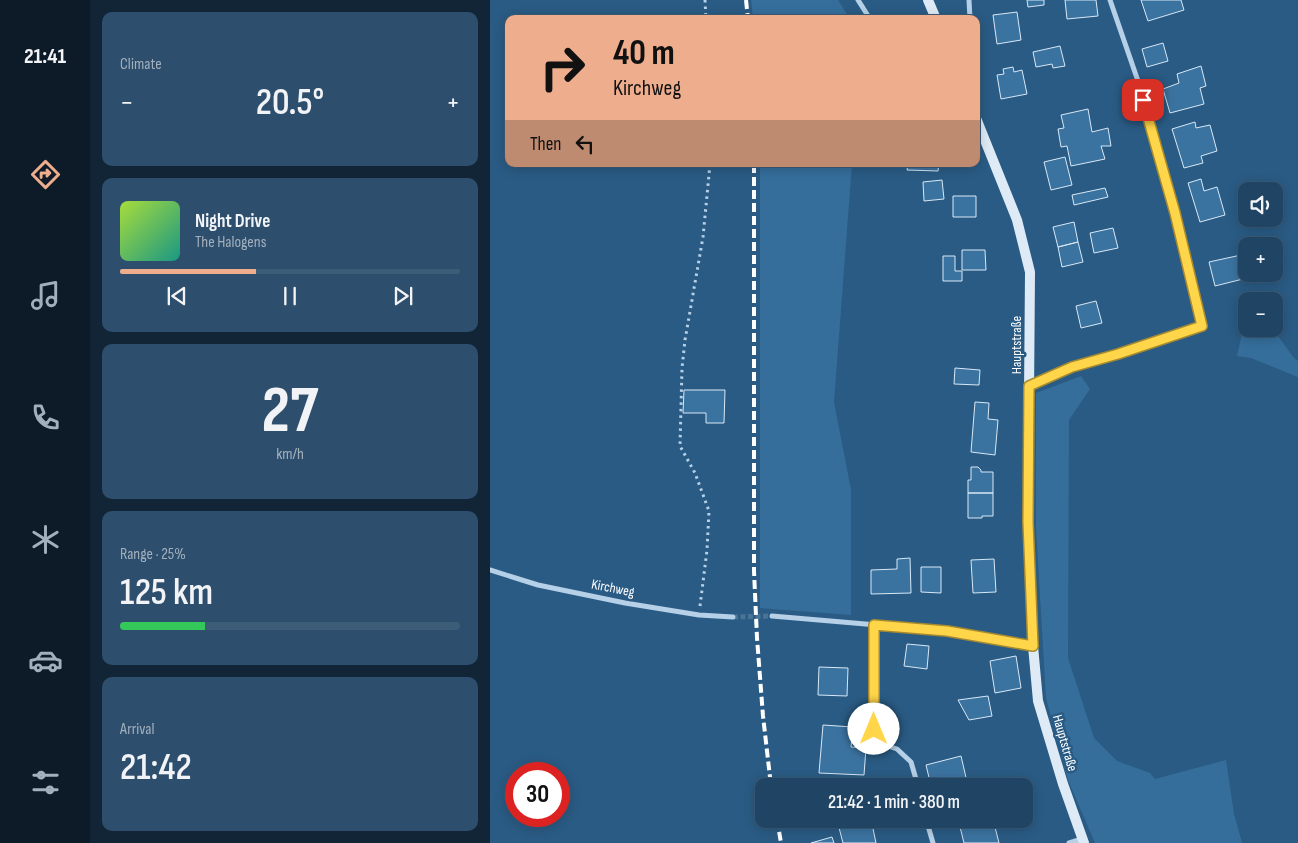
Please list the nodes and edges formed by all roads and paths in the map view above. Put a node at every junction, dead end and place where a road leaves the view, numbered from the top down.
1 (705, 0) edge
2 (858, 0) edge
3 (928, 0) edge
4 (969, 0) edge
5 (1110, 0) edge
6 (706, 15) edge
7 (867, 15) edge
8 (934, 15) edge
9 (970, 15) edge
10 (980, 128) edge
11 (710, 167) edge
12 (1029, 386) junction
13 (490, 570) edge
14 (699, 614) junction
15 (772, 616) tunnel mouth
16 (733, 617) tunnel mouth
17 (874, 625) junction
18 (1033, 646) junction
19 (916, 778) edge
20 (929, 828) edge
21 (1083, 841) edge
22 (933, 843) edge
23 (1069, 843) edge

1 - 6 path
2 - 7 street
3 - 8 main road
4 - 9 street
5 - 12 street
10 - 12 main road, Hauptstraße
11 - 14 path
12 - 18 main road, Hauptstraße
13 - 14 street, Kirchweg
14 - 16 street, Kirchweg
15 - 17 street
17 - 18 street
17 - 19 street
18 - 21 main road, Hauptstraße
20 - 22 street
21 - 23 street

